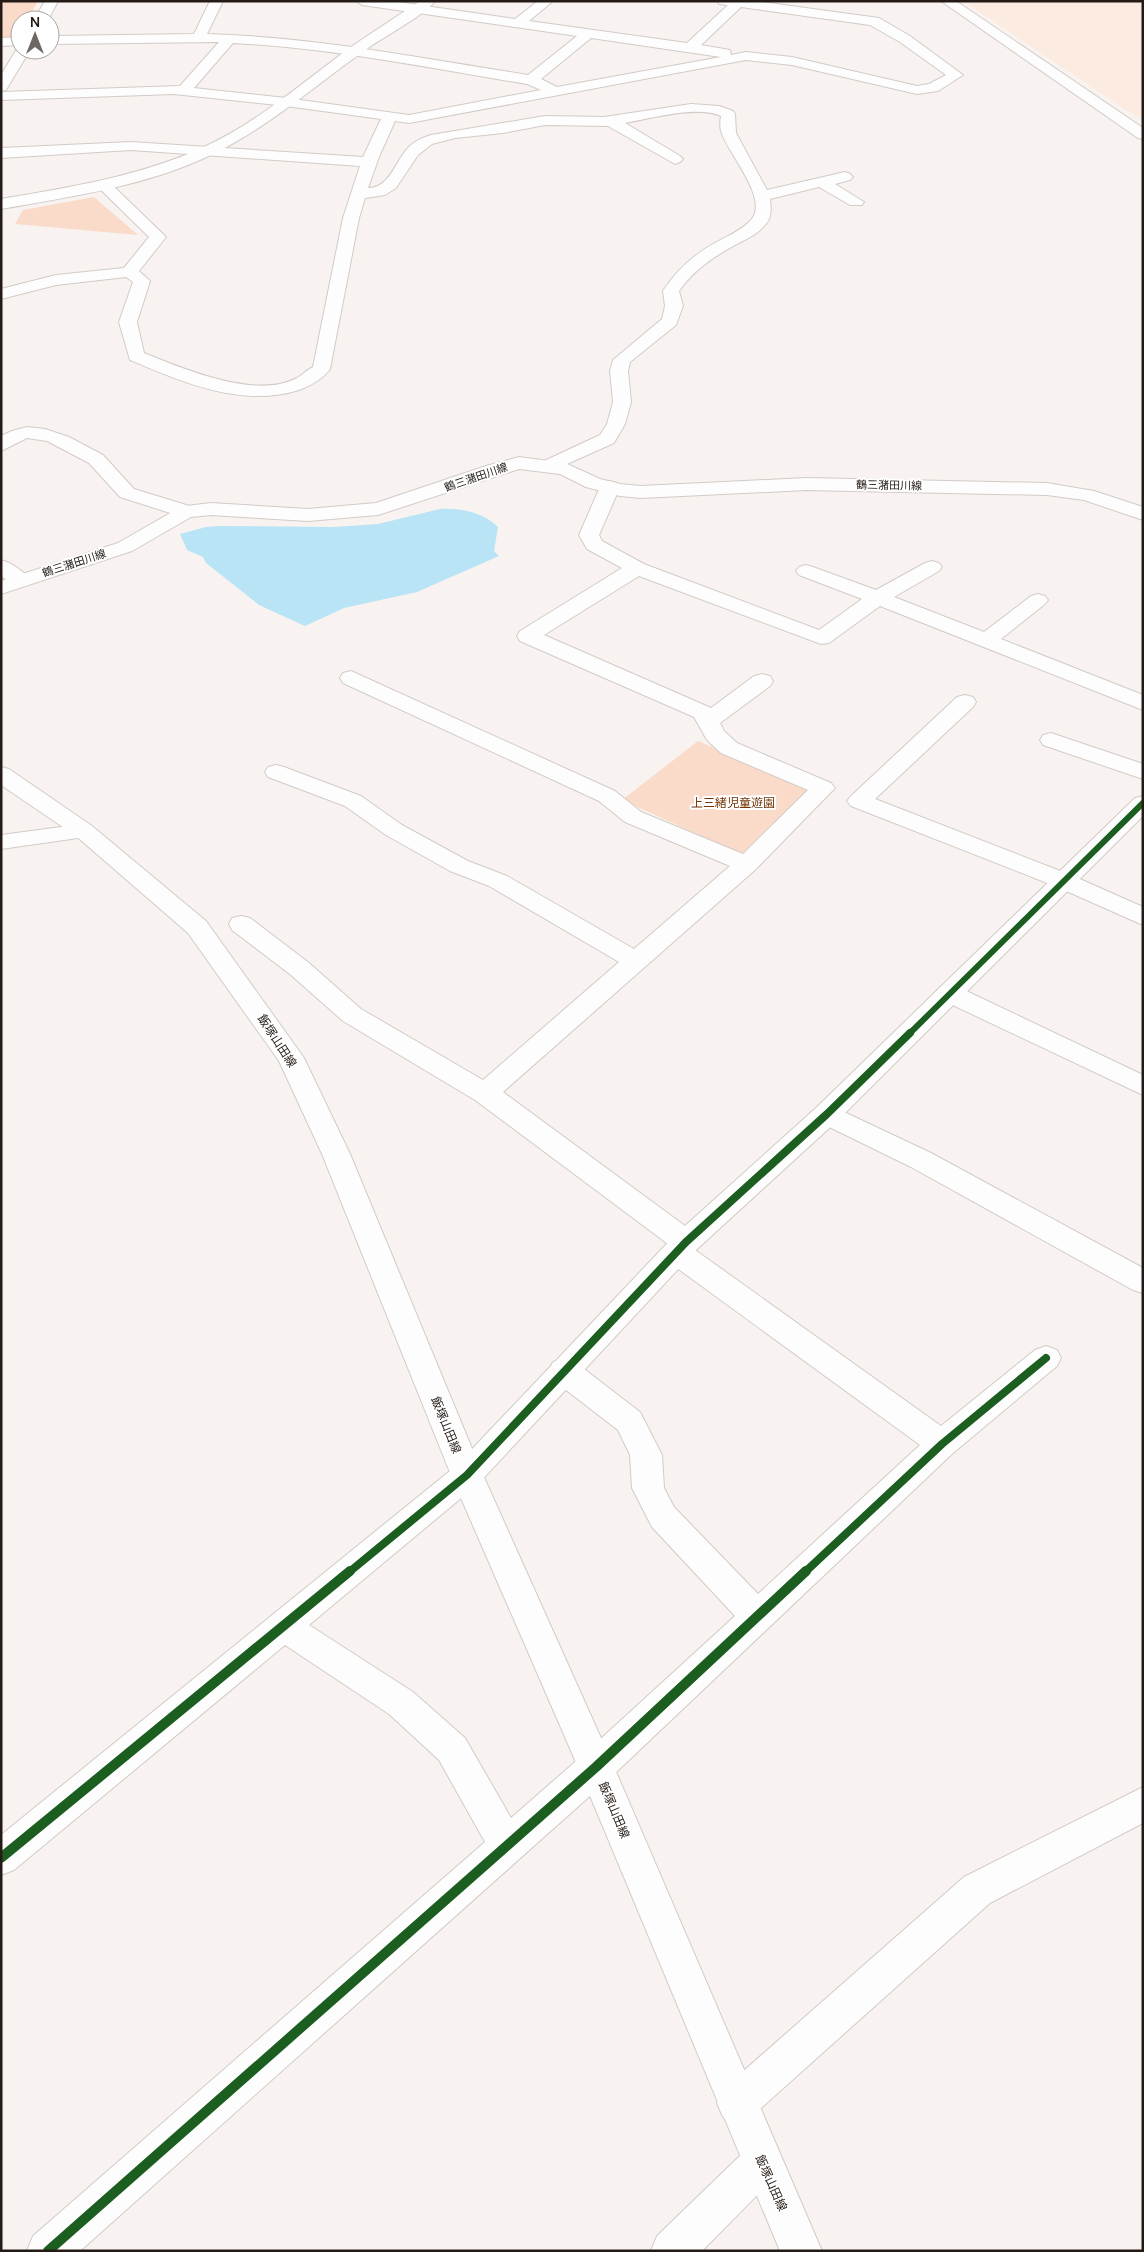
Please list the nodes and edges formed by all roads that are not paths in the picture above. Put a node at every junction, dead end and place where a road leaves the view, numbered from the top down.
1 (217, 1) edge
2 (362, 1) edge
3 (548, 1) edge
4 (947, 1) edge
5 (734, 2) edge
6 (423, 5) edge
7 (517, 24) junction
8 (586, 34) junction
9 (198, 38) junction
10 (229, 38) junction
11 (60, 40) edge
12 (690, 48) junction
13 (353, 52) junction
14 (746, 56) junction
15 (18, 60) edge
16 (531, 80) junction
17 (1, 87) edge
18 (184, 91) junction
19 (554, 91) junction
20 (1, 96) edge
21 (286, 102) junction
22 (389, 118) junction
23 (611, 121) junction
24 (1143, 135) edge
25 (206, 151) junction
26 (1, 154) edge
27 (675, 159) dead end
28 (370, 162) junction
29 (845, 177) dead end
30 (821, 182) junction
31 (103, 184) junction
32 (359, 193) junction
33 (762, 196) junction
34 (856, 202) dead end
35 (1, 204) edge
36 (129, 272) junction
37 (1, 294) edge
38 (1, 445) edge
39 (549, 466) junction
40 (610, 487) junction
41 (186, 512) junction
42 (1143, 514) edge
43 (1, 566) edge
44 (932, 567) dead end
45 (637, 568) junction
46 (806, 570) dead end
47 (21, 581) junction
48 (1, 588) edge
49 (878, 598) junction
50 (1038, 600) dead end
51 (986, 641) junction
52 (351, 678) dead end
53 (762, 681) dead end
54 (965, 702) dead end
55 (1143, 703) edge
56 (707, 722) junction
57 (1051, 740) dead end
58 (276, 772) dead end
59 (1143, 772) edge
60 (1, 774) edge
61 (1143, 803) edge
62 (84, 831) junction
63 (1, 842) edge
64 (747, 864) junction
65 (1064, 881) junction
66 (1143, 917) edge
67 (241, 924) dead end
68 (635, 961) junction
69 (950, 994) junction
70 (1143, 1086) edge
71 (485, 1093) junction
72 (827, 1114) junction
73 (681, 1247) junction
74 (1143, 1282) edge
75 (1046, 1358) dead end
76 (564, 1371) junction
77 (942, 1444) junction
78 (466, 1475) junction
79 (757, 1616) junction
80 (283, 1626) junction
81 (596, 1767) junction
82 (1143, 1804) edge
83 (507, 1846) junction
84 (1, 1858) edge
85 (737, 2103) junction
86 (762, 2162) junction
87 (48, 2251) edge
88 (672, 2251) edge
89 (801, 2251) edge

1 - 9 street
2 - 6 street
3 - 7 street
4 - 24 street
5 - 12 street
5 - 14 street
6 - 7 street
6 - 13 street
7 - 8 street
8 - 12 street
8 - 16 street
9 - 10 street
9 - 11 street
10 - 13 street
10 - 18 street
12 - 14 street
13 - 16 street
13 - 21 street
14 - 19 street
15 - 17 street
16 - 19 street
18 - 20 street
18 - 21 street
19 - 22 street
21 - 22 street
21 - 25 street
22 - 28 street
23 - 27 street
23 - 32 street
23 - 33 street
25 - 26 street
25 - 28 street
25 - 31 street
28 - 32 street
29 - 30 street
30 - 33 street
30 - 34 street
31 - 35 street
31 - 36 street
32 - 36 street
33 - 39 street
36 - 37 street
38 - 41 street
39 - 40 street, 鶴三潴田川線
39 - 41 street, 鶴三潴田川線
40 - 42 street, 鶴三潴田川線
40 - 45 street
41 - 47 street, 鶴三潴田川線
43 - 47 street
44 - 49 street
45 - 49 street
45 - 56 street
46 - 49 street
47 - 48 street, 鶴三潴田川線
49 - 51 street
50 - 51 street
51 - 55 street
52 - 64 street
53 - 56 street
54 - 65 street
56 - 64 street
57 - 59 street
58 - 68 street
60 - 62 street, 飯塚山田線
61 - 65 street
62 - 63 street
62 - 78 street, 飯塚山田線
64 - 68 street
65 - 66 street
65 - 69 street
67 - 71 street
68 - 71 street
69 - 70 street
69 - 72 street
71 - 73 street
72 - 73 street
72 - 74 street
73 - 76 street
73 - 77 street
75 - 77 street
76 - 78 street
76 - 79 street
77 - 79 street
78 - 80 street
78 - 81 street, 飯塚山田線
79 - 81 street
80 - 83 street
80 - 84 street
81 - 83 street
81 - 85 street, 飯塚山田線
82 - 85 street
83 - 87 street
85 - 86 street, 飯塚山田線
86 - 88 street
86 - 89 street, 飯塚山田線

